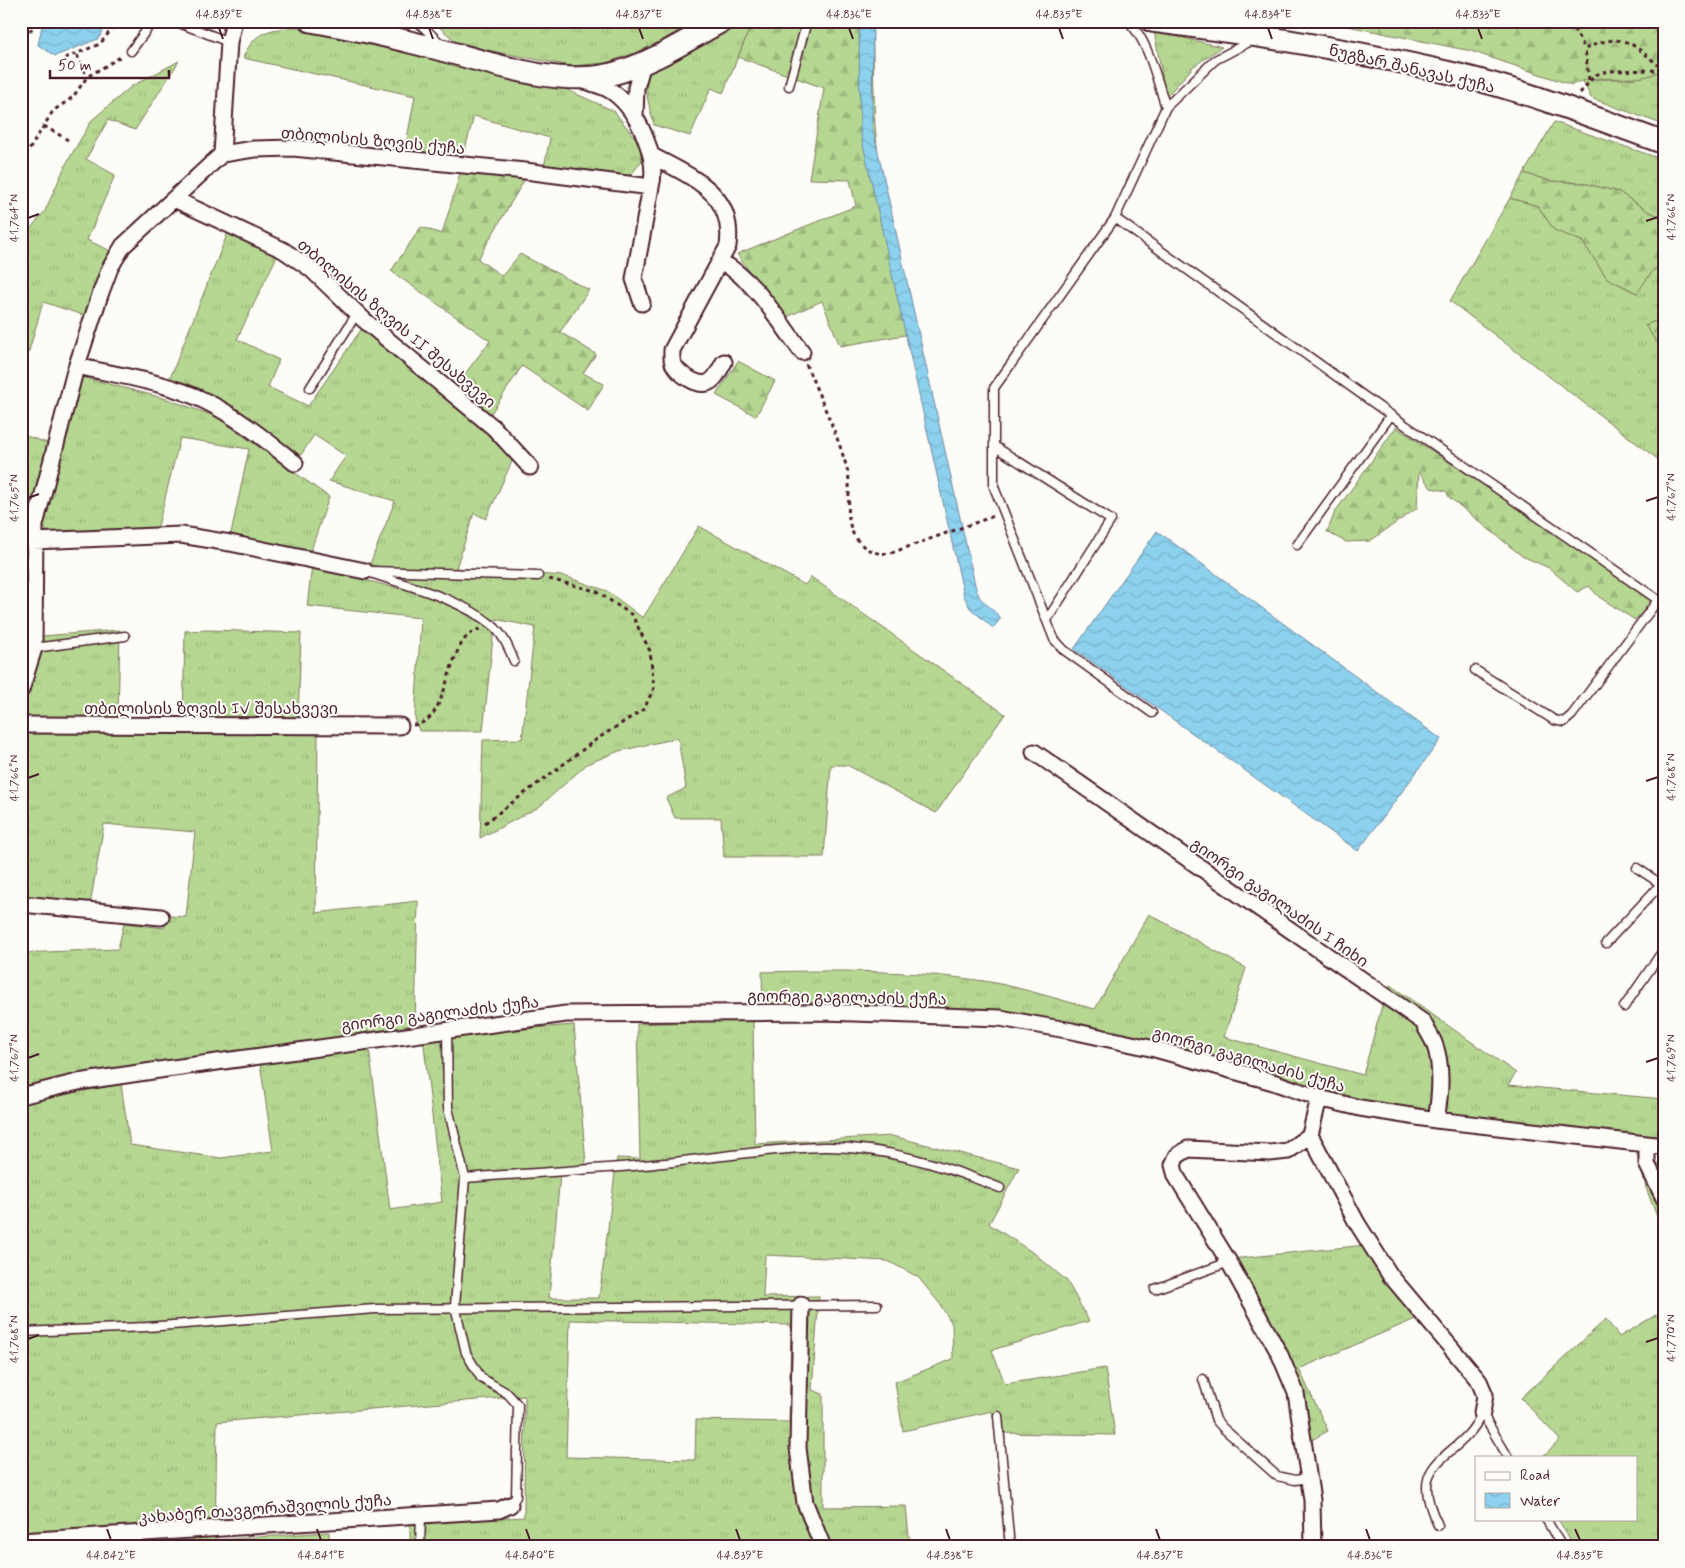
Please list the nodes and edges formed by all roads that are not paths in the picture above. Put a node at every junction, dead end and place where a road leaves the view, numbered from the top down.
1 (153, 21) edge
2 (174, 21) edge
3 (234, 21) edge
4 (311, 21) edge
5 (417, 21) edge
6 (722, 21) edge
7 (807, 21) edge
8 (1128, 21) edge
9 (1152, 21) edge
10 (1260, 37) junction
11 (229, 42) junction
12 (131, 51) road end
13 (449, 51) junction
14 (643, 63) junction
15 (580, 79) junction
16 (789, 86) dead end
17 (1166, 107) junction
18 (635, 117) junction
19 (1664, 143) edge
20 (222, 154) junction
21 (652, 155) junction
22 (652, 187) junction
23 (174, 199) junction
24 (1114, 218) junction
25 (720, 261) junction
26 (642, 303) dead end
27 (357, 313) junction
28 (802, 352) road end
29 (724, 362) dead end
30 (77, 366) junction
31 (310, 388) dead end
32 (1391, 415) junction
33 (994, 446) junction
34 (296, 462) dead end
35 (530, 467) dead end
36 (33, 541) junction
37 (1297, 545) dead end
38 (365, 571) junction
39 (538, 576) road end
40 (1661, 602) edge
41 (1047, 620) junction
42 (125, 636) dead end
43 (34, 648) junction
44 (514, 661) dead end
45 (1475, 670) dead end
46 (21, 690) edge
47 (1152, 713) dead end
48 (21, 725) edge
49 (400, 726) road end
50 (1034, 752) dead end
51 (1637, 868) dead end
52 (1662, 884) edge
53 (21, 904) edge
54 (161, 917) dead end
55 (1606, 943) dead end
56 (1664, 949) edge
57 (1624, 1007) dead end
58 (447, 1029) junction
59 (21, 1096) edge
60 (1319, 1098) junction
61 (1436, 1120) junction
62 (1310, 1135) junction
63 (1646, 1144) junction
64 (1664, 1146) edge
65 (465, 1178) junction
66 (1000, 1188) dead end
67 (1664, 1198) edge
68 (1229, 1262) junction
69 (1155, 1289) dead end
70 (801, 1305) junction
71 (877, 1305) dead end
72 (455, 1306) junction
73 (21, 1332) edge
74 (1203, 1379) dead end
75 (1482, 1412) junction
76 (998, 1416) dead end
77 (1507, 1456) edge
78 (1309, 1478) junction
79 (510, 1505) joint
80 (421, 1514) junction
81 (1547, 1520) edge
82 (1438, 1525) dead end
83 (21, 1542) edge
84 (420, 1547) edge
85 (822, 1547) edge
86 (1010, 1547) edge
87 (1313, 1547) edge
88 (1562, 1547) edge

1 - 12 lane
2 - 11 lane
3 - 11 street
4 - 13 main road
5 - 13 lane
6 - 14 main road
7 - 16 lane
8 - 17 lane
9 - 10 main road, ნუგზარ შანავას ქუჩა
10 - 17 lane
10 - 19 main road, ნუგზარ შანავას ქუჩა
11 - 20 street
13 - 15 main road
14 - 15 main road
14 - 18 street
15 - 18 street
17 - 24 lane
18 - 21 street
20 - 22 street, თბილისის ზღვის ქუჩა
20 - 23 street
21 - 22 street
21 - 25 street
22 - 26 street
23 - 27 street, თბილისის ზღვის II შესახვევი
23 - 30 street
24 - 32 lane
24 - 33 lane
25 - 28 street
25 - 29 street
27 - 31 lane
27 - 35 street, თბილისის ზღვის II შესახვევი
30 - 34 street
30 - 36 street
32 - 37 lane
32 - 40 lane
33 - 41 lane
33 - 41 lane
36 - 38 street
36 - 43 street
38 - 39 lane
38 - 44 lane
40 - 45 lane
41 - 47 lane
42 - 43 lane
43 - 46 street
48 - 49 street, თბილისის ზღვის IV შესახვევი
50 - 61 street, გიორგი გაგილაძის I ჩიხი
51 - 52 lane
52 - 55 lane
53 - 54 street
56 - 57 lane
58 - 59 street, გიორგი გაგილაძის ქუჩა
58 - 60 street, გიორგი გაგილაძის ქუჩა
58 - 65 lane
60 - 61 street, გიორგი გაგილაძის ქუჩა
60 - 62 street
61 - 63 street, გიორგი გაგილაძის ქუჩა
62 - 68 street
62 - 75 street
63 - 64 street, გიორგი გაგილაძის ქუჩა
63 - 67 street
65 - 66 lane
65 - 72 lane
68 - 69 lane
68 - 78 street
70 - 71 lane
70 - 72 lane
70 - 85 street
72 - 73 lane
72 - 79 lane
74 - 78 lane
75 - 77 lane
75 - 82 lane
76 - 86 lane
78 - 87 street
79 - 80 street, კახაბერ თავგორაშვილის ქუჩა
80 - 83 street, კახაბერ თავგორაშვილის ქუჩა
80 - 84 lane
81 - 88 lane

